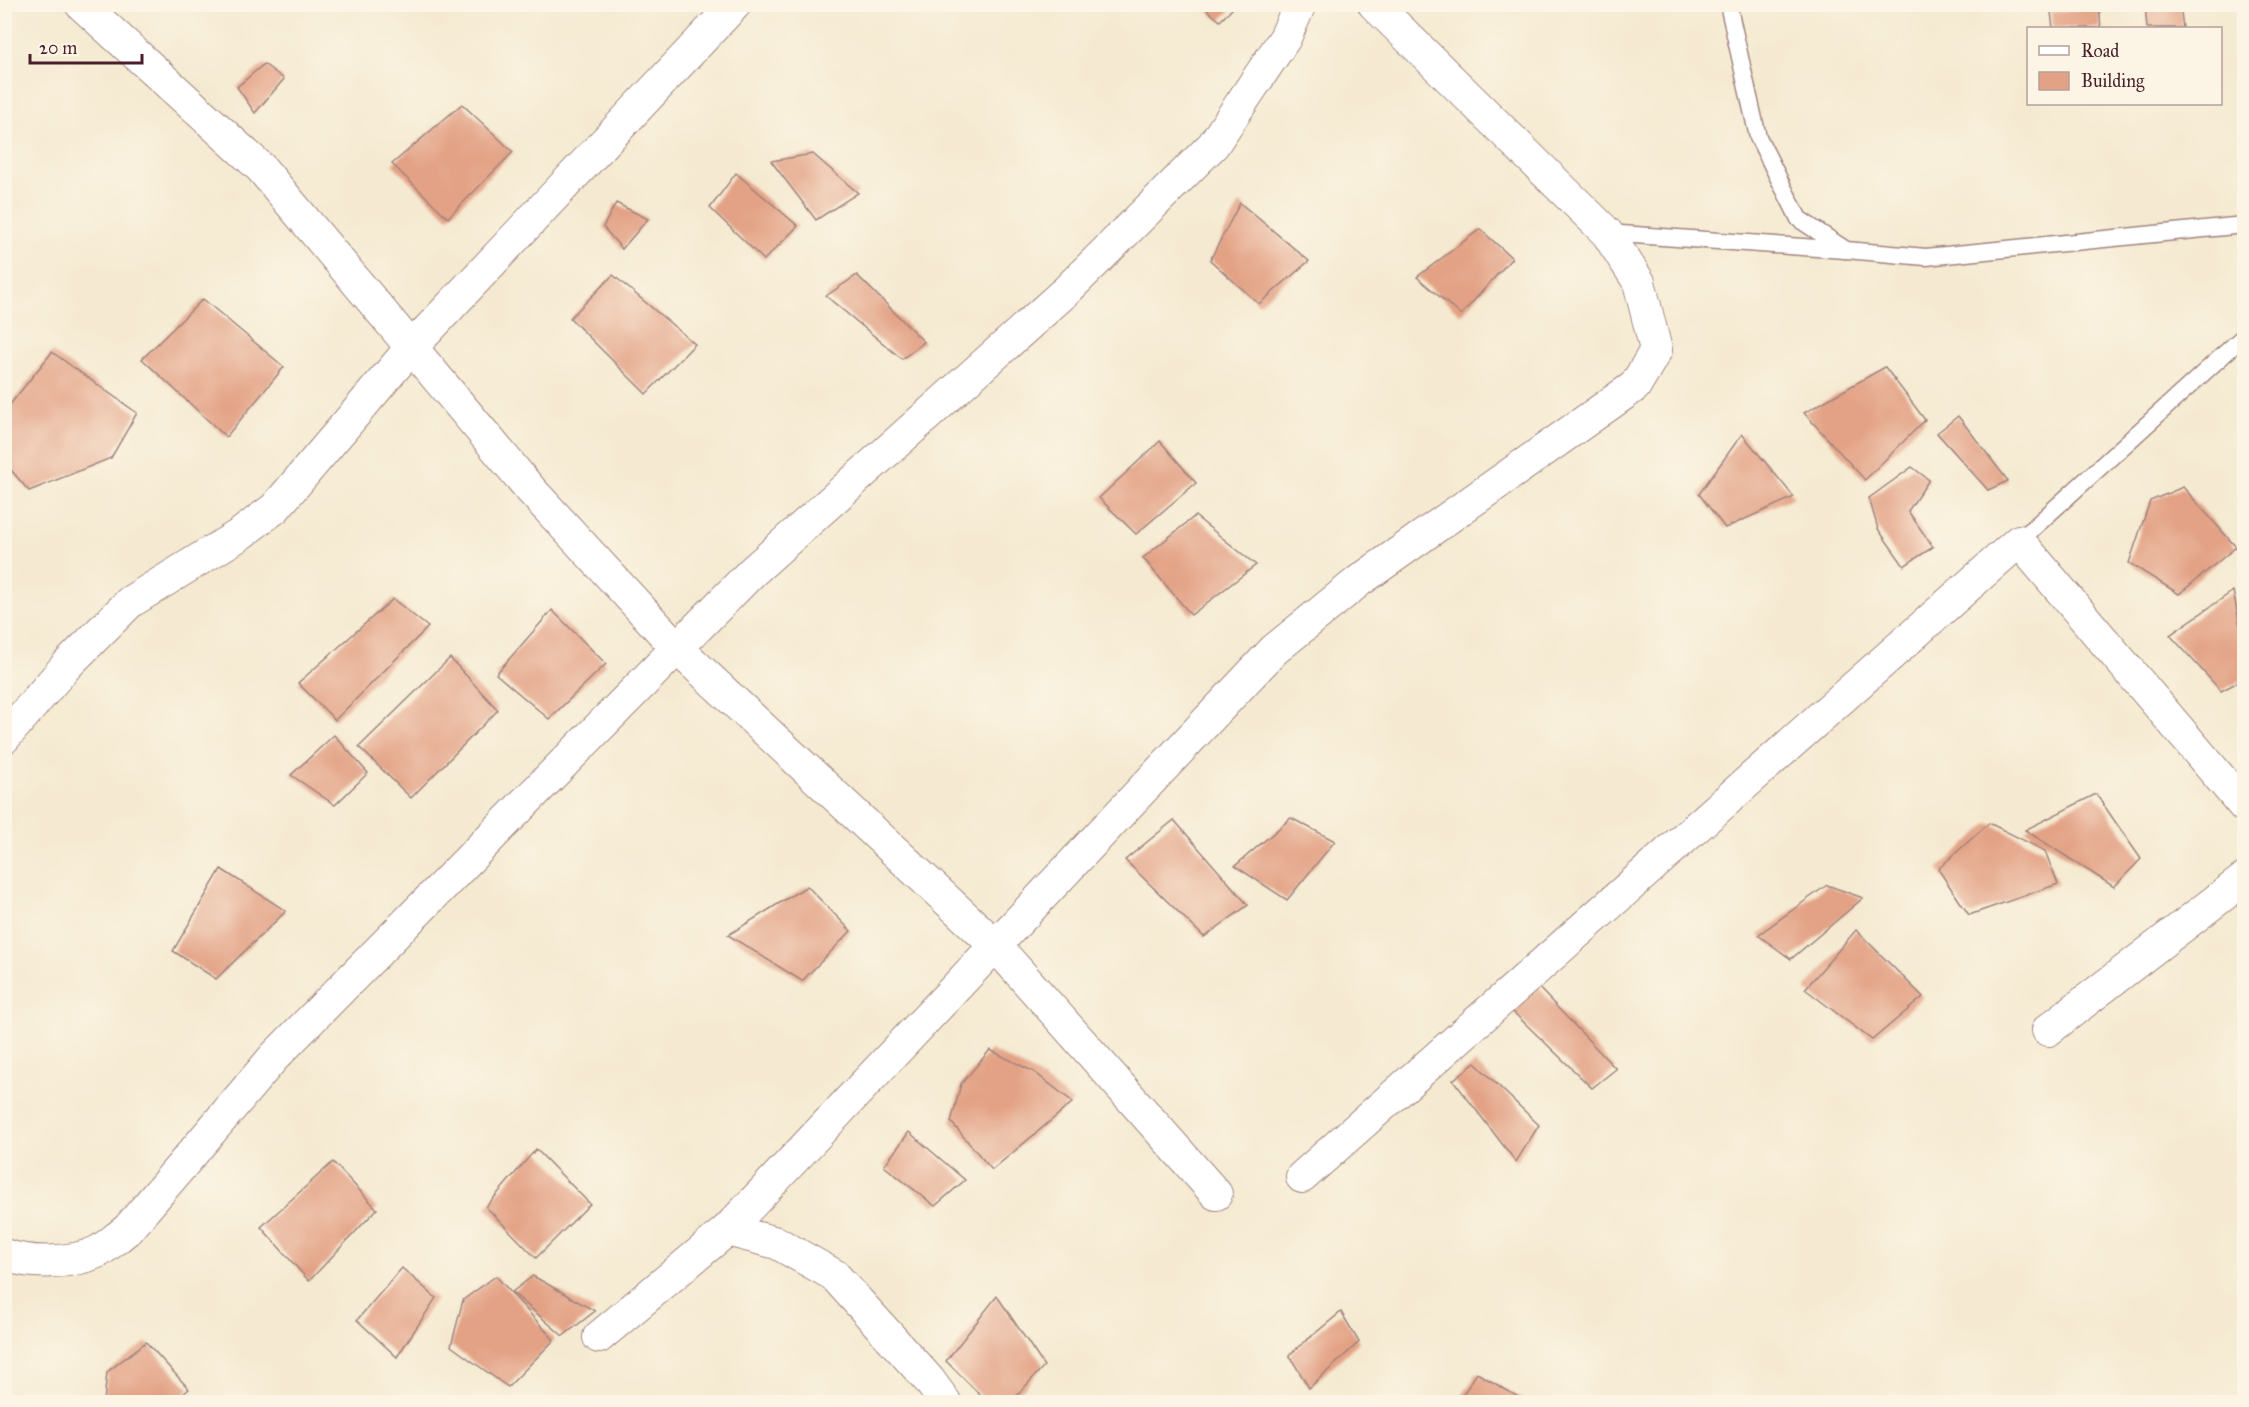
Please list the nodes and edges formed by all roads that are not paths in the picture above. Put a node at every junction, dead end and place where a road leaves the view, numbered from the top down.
1 (81, 4) edge
2 (735, 4) edge
3 (1300, 4) edge
4 (1374, 4) edge
5 (1728, 4) edge
6 (2244, 225) edge
7 (1607, 233) junction
8 (1846, 250) junction
9 (2244, 336) edge
10 (411, 348) junction
11 (2019, 541) junction
12 (677, 648) junction
13 (4, 738) edge
14 (2244, 806) edge
15 (2244, 879) edge
16 (995, 945) junction
17 (2048, 1030) dead end
18 (1302, 1177) dead end
19 (1216, 1194) dead end
20 (728, 1230) junction
21 (4, 1255) edge
22 (600, 1337) dead end
23 (945, 1402) edge

1 - 10 street
2 - 10 street
3 - 12 street
4 - 7 street
5 - 8 lane
6 - 8 lane
7 - 8 lane
7 - 16 street
9 - 11 lane
10 - 12 street
10 - 13 street
11 - 14 street
11 - 18 street
12 - 16 street
12 - 21 street
15 - 17 street
16 - 19 street
16 - 20 street
20 - 22 street
20 - 23 street

